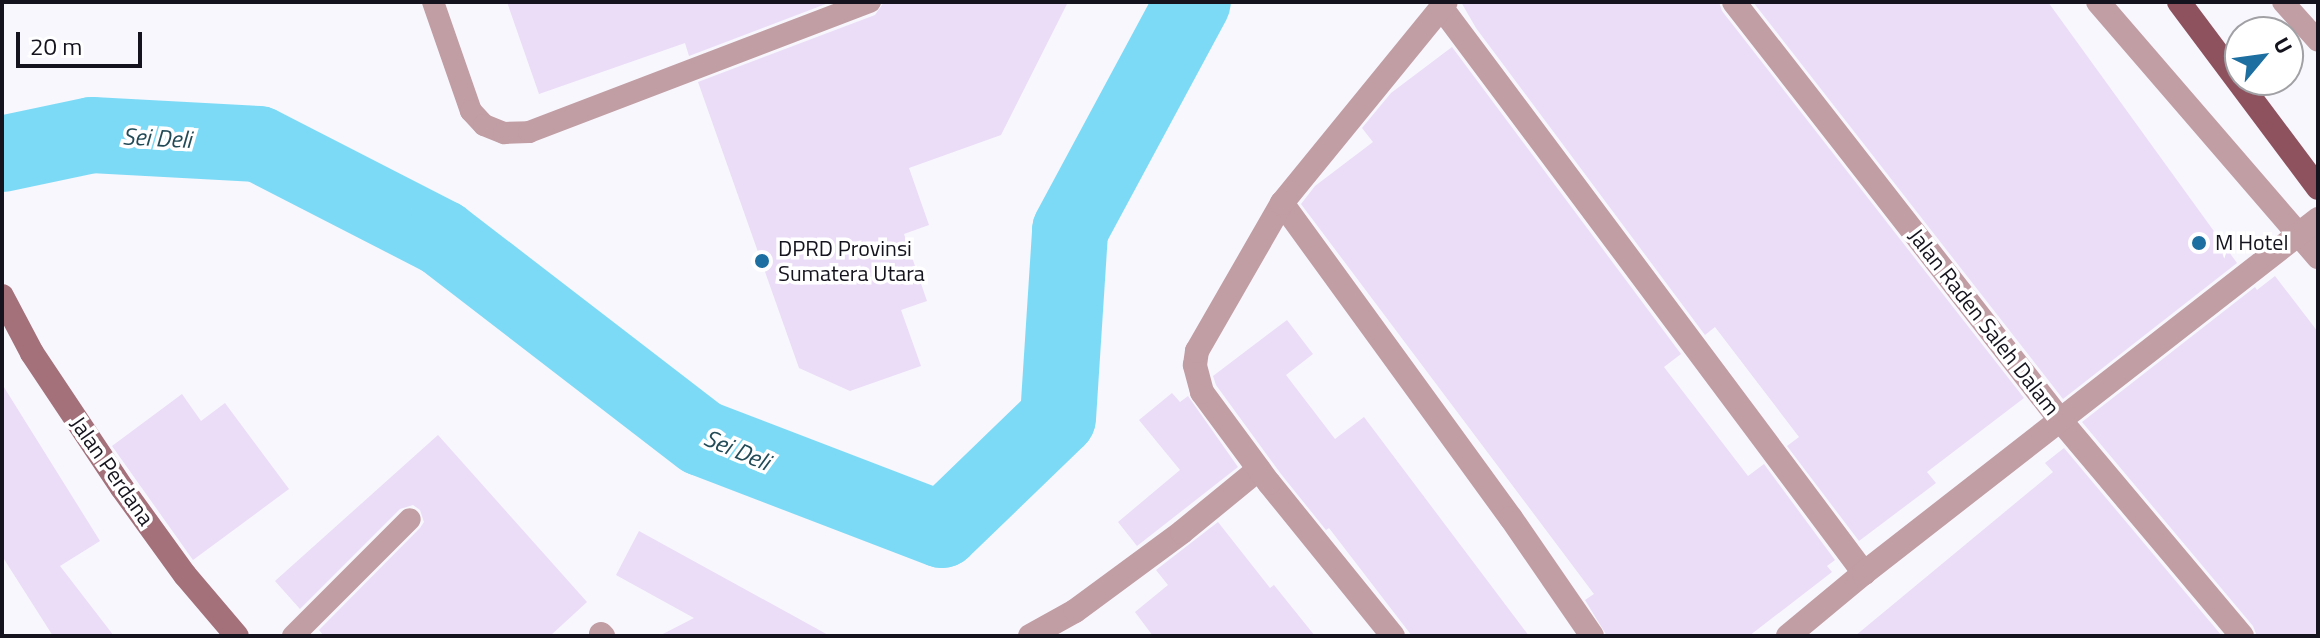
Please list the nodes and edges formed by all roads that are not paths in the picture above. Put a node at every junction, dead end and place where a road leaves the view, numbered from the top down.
1 (433, 2) edge
2 (870, 2) edge
3 (1734, 2) edge
4 (2098, 2) edge
5 (2179, 2) edge
6 (2283, 2) edge
7 (1444, 5) edge
8 (2318, 41) edge
9 (2318, 188) edge
10 (1282, 203) junction
11 (2309, 227) edge
12 (2318, 257) edge
13 (2, 296) edge
14 (2061, 421) junction
15 (1264, 476) junction
16 (410, 519) dead end
17 (1864, 573) junction
18 (1794, 634) edge
19 (237, 636) edge
20 (293, 636) edge
21 (1030, 636) edge
22 (1393, 636) edge
23 (1592, 636) edge
24 (2242, 636) edge

1 - 2 lane
3 - 14 street, Jalan Raden Saleh Dalam
4 - 11 street
5 - 9 main road
6 - 8 lane
7 - 10 street
7 - 17 street
10 - 15 street
10 - 23 street
11 - 12 street
11 - 14 street
13 - 19 main road, Jalan Perdana
14 - 17 street
14 - 24 street, Jalan Raden Saleh Dalam
15 - 21 street
15 - 22 street
16 - 20 lane
17 - 18 street

